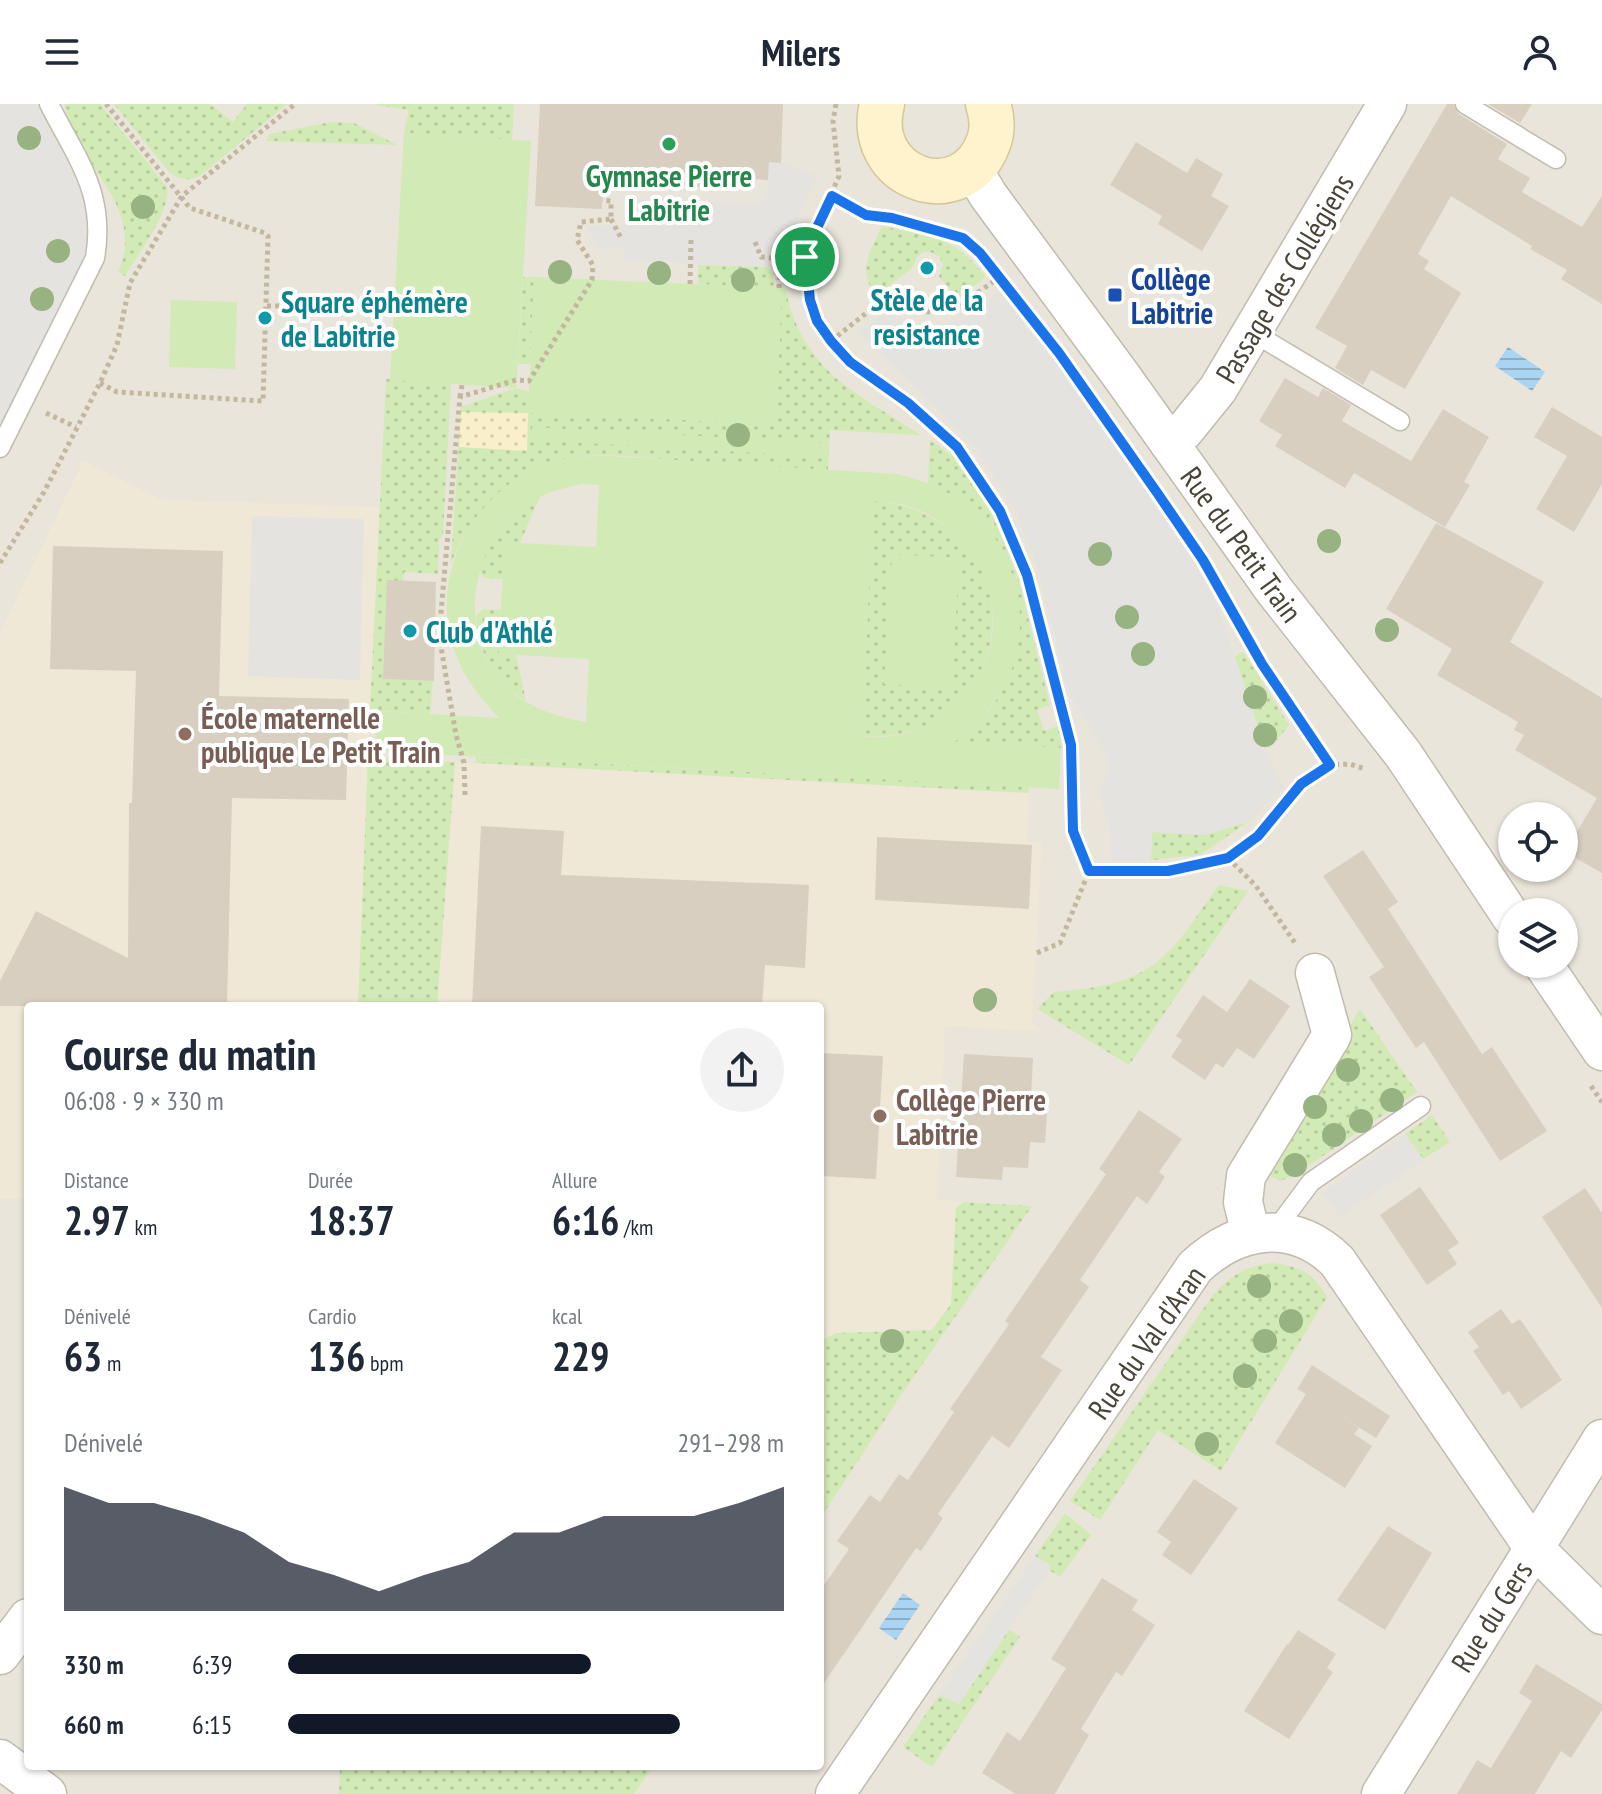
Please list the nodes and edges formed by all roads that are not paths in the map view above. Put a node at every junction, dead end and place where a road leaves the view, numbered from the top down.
1 (49, 104) edge
2 (882, 104) edge
3 (1387, 104) edge
4 (1465, 104) edge
5 (991, 107) edge
6 (1556, 159) dead end
7 (972, 168) junction
8 (1252, 332) junction
9 (1400, 421) dead end
10 (1169, 443) junction
11 (0, 448) edge
12 (1499, 898) edge
13 (1315, 973) road end
14 (1552, 978) edge
15 (1602, 1051) edge
16 (1421, 1106) dead end
17 (1262, 1234) junction
18 (1602, 1439) edge
19 (1533, 1547) junction
20 (1602, 1615) edge
21 (24, 1623) edge
22 (0, 1655) edge
23 (0, 1759) edge
24 (47, 1794) edge
25 (835, 1794) edge
26 (1381, 1794) edge

1 - 11 lane
2 - 7 street
3 - 8 street, Passage des Collégiens
4 - 6 lane
5 - 7 street
7 - 10 street, Rue du Petit Train
8 - 9 lane
8 - 10 street, Passage des Collégiens
10 - 12 street, Rue du Petit Train
13 - 17 street
14 - 15 street
16 - 17 lane
17 - 19 street
17 - 25 street, Rue du Val d'Aran
18 - 19 street, Rue du Gers
19 - 20 street
19 - 26 street, Rue du Gers
21 - 22 street
23 - 24 street

